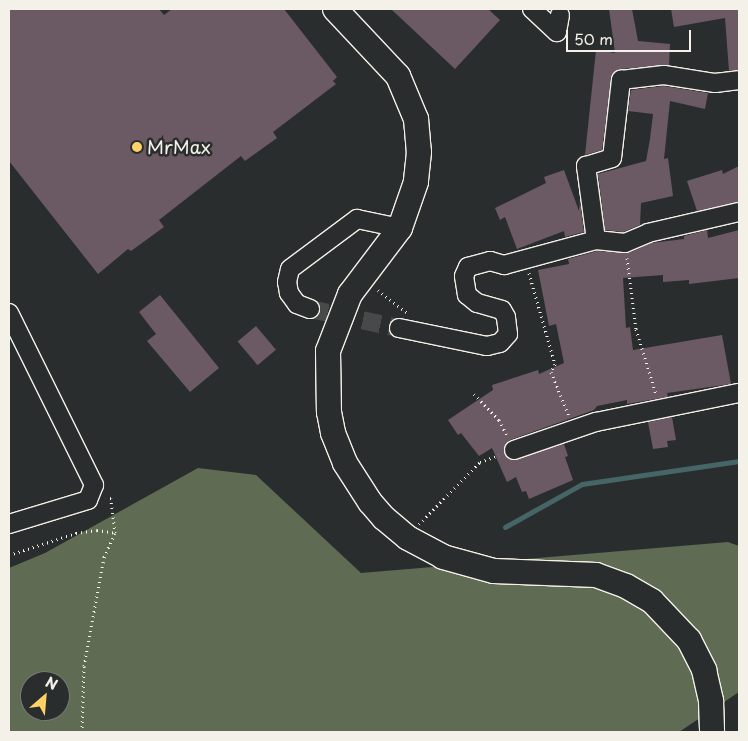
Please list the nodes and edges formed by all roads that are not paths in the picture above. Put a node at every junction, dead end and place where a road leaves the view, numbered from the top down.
1 (335, 9) edge
2 (532, 9) edge
3 (560, 14) dead end
4 (739, 80) edge
5 (739, 212) edge
6 (400, 228) junction
7 (596, 240) junction
8 (310, 309) tunnel mouth
9 (9, 313) edge
10 (399, 328) tunnel mouth
11 (739, 392) edge
12 (514, 450) road end
13 (9, 524) edge
14 (712, 732) edge

1 - 6 street
2 - 3 street
4 - 7 street
5 - 7 street
6 - 8 street
6 - 14 street
7 - 10 street
9 - 13 street
11 - 12 street

